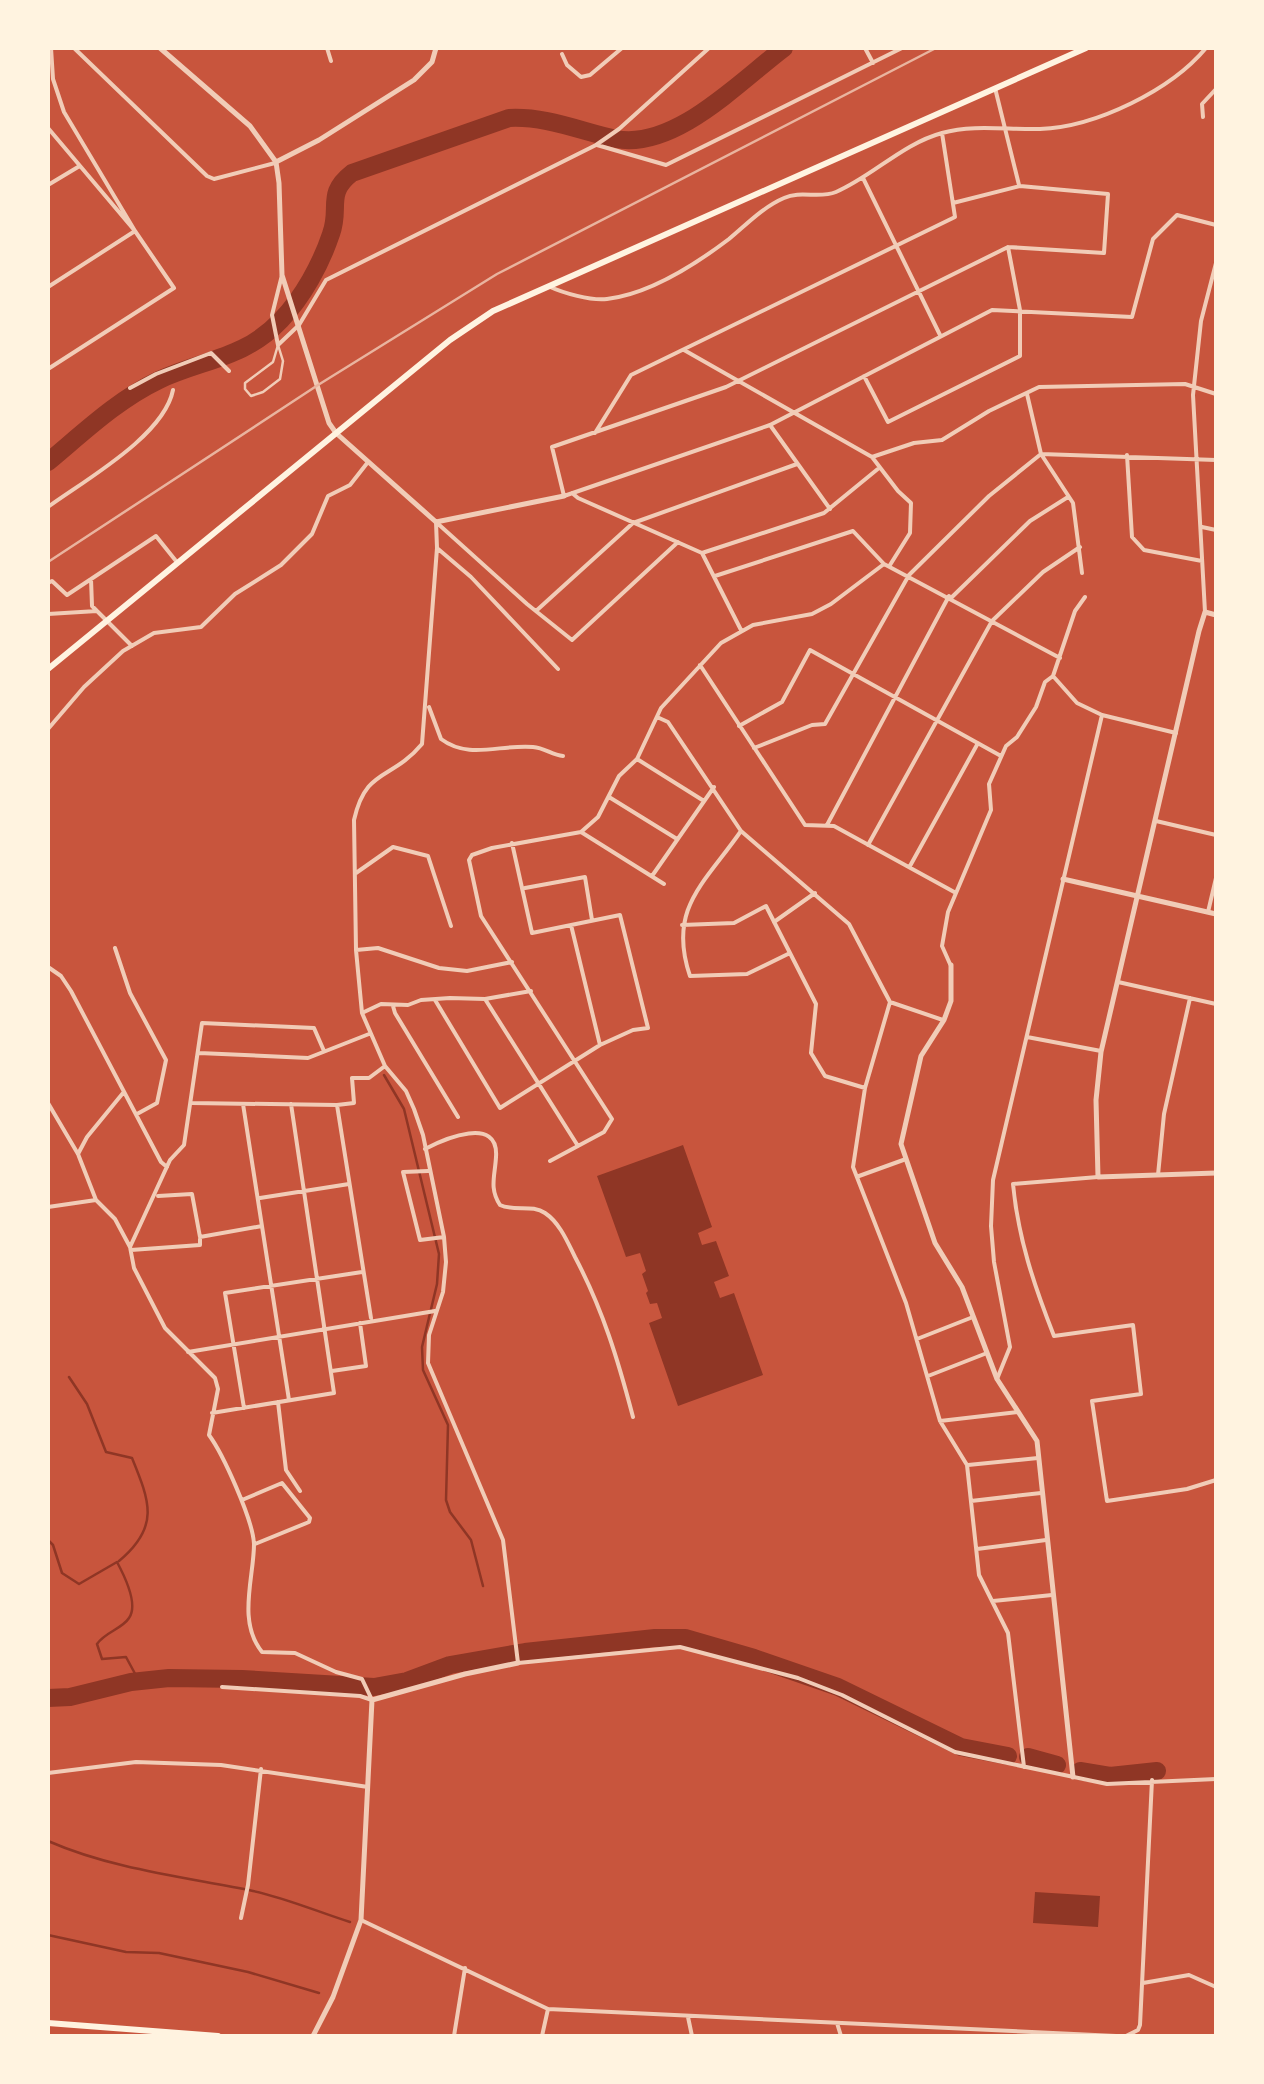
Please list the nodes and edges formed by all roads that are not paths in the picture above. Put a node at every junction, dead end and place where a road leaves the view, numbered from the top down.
1 (51, 48) edge
2 (74, 48) edge
3 (160, 48) edge
4 (327, 48) edge
5 (622, 48) edge
6 (709, 48) edge
7 (865, 48) edge
8 (902, 48) edge
9 (1086, 48) edge
10 (1206, 48) edge
11 (438, 49) edge
12 (562, 54) dead end
13 (331, 60) dead end
14 (873, 62) junction
15 (995, 88) junction
16 (1216, 89) edge
17 (1203, 116) dead end
18 (1006, 126) junction
19 (48, 128) edge
20 (942, 132) junction
21 (596, 145) junction
22 (276, 162) junction
23 (78, 166) junction
24 (863, 178) junction
25 (48, 184) edge
26 (1020, 186) junction
27 (953, 203) junction
28 (1216, 225) edge
29 (135, 231) junction
30 (894, 245) junction
31 (1008, 247) junction
32 (1216, 263) edge
33 (282, 275) junction
34 (546, 285) junction
35 (48, 287) edge
36 (918, 292) junction
37 (1020, 310) junction
38 (298, 324) junction
39 (941, 336) junction
40 (278, 346) junction
41 (684, 350) junction
42 (48, 369) edge
43 (228, 370) dead end
44 (864, 375) junction
45 (736, 382) junction
46 (1194, 385) junction
47 (130, 388) dead end
48 (173, 390) dead end
49 (1027, 392) junction
50 (1216, 394) edge
51 (794, 414) junction
52 (770, 425) junction
53 (336, 433) junction
54 (595, 433) junction
55 (1040, 454) junction
56 (1127, 455) junction
57 (872, 456) junction
58 (1197, 457) junction
59 (1216, 460) edge
60 (368, 462) junction
61 (798, 464) junction
62 (879, 468) junction
63 (572, 493) junction
64 (564, 496) junction
65 (1069, 496) junction
66 (48, 507) edge
67 (830, 509) junction
68 (436, 522) junction
69 (634, 523) junction
70 (1200, 527) junction
71 (1216, 530) edge
72 (678, 542) junction
73 (438, 548) junction
74 (1080, 548) junction
75 (702, 552) junction
76 (1202, 562) junction
77 (178, 563) junction
78 (887, 564) junction
79 (1082, 572) dead end
80 (908, 574) junction
81 (716, 576) junction
82 (90, 580) junction
83 (48, 582) edge
84 (950, 597) junction
85 (1085, 597) dead end
86 (97, 611) junction
87 (536, 611) junction
88 (1205, 612) junction
89 (48, 614) edge
90 (1216, 615) edge
91 (108, 620) junction
92 (992, 620) junction
93 (741, 630) junction
94 (132, 646) junction
95 (1060, 658) junction
96 (700, 665) junction
97 (558, 669) dead end
98 (48, 670) edge
99 (852, 674) junction
100 (1053, 676) junction
101 (894, 697) junction
102 (427, 703) junction
103 (1102, 715) junction
104 (657, 717) junction
105 (937, 719) junction
106 (739, 726) junction
107 (48, 729) edge
108 (1176, 732) junction
109 (978, 742) junction
110 (754, 748) junction
111 (563, 756) dead end
112 (1001, 756) junction
113 (637, 759) junction
114 (714, 787) junction
115 (609, 797) junction
116 (704, 801) junction
117 (1156, 821) junction
118 (827, 825) junction
119 (741, 831) junction
120 (581, 832) junction
121 (1216, 835) edge
122 (678, 839) junction
123 (512, 843) junction
124 (868, 845) junction
125 (909, 868) junction
126 (356, 873) junction
127 (652, 876) junction
128 (1216, 878) edge
129 (1063, 880) junction
130 (664, 884) dead end
131 (522, 889) junction
132 (956, 892) junction
133 (815, 893) junction
134 (1138, 896) junction
135 (1208, 912) junction
136 (1216, 914) edge
137 (592, 920) junction
138 (774, 922) junction
139 (682, 924) junction
140 (572, 925) junction
141 (451, 926) dead end
142 (115, 948) dead end
143 (356, 950) junction
144 (790, 954) junction
145 (512, 962) junction
146 (950, 965) joint
147 (48, 967) edge
148 (1118, 982) junction
149 (530, 990) junction
150 (1190, 998) junction
151 (485, 999) junction
152 (435, 1000) junction
153 (890, 1002) junction
154 (1216, 1004) edge
155 (393, 1006) junction
156 (362, 1013) junction
157 (944, 1020) junction
158 (369, 1034) junction
159 (1027, 1036) junction
160 (600, 1045) junction
161 (324, 1050) junction
162 (1101, 1052) junction
163 (199, 1053) junction
164 (575, 1062) junction
165 (385, 1066) junction
166 (538, 1085) junction
167 (865, 1088) junction
168 (124, 1092) junction
169 (48, 1102) edge
170 (192, 1104) junction
171 (243, 1104) junction
172 (291, 1104) junction
173 (337, 1106) junction
174 (136, 1115) junction
175 (458, 1117) dead end
176 (578, 1146) junction
177 (425, 1149) junction
178 (78, 1154) junction
179 (550, 1160) dead end
180 (906, 1160) junction
181 (167, 1166) junction
182 (428, 1171) junction
183 (1216, 1173) edge
184 (1158, 1175) junction
185 (857, 1177) junction
186 (1098, 1177) junction
187 (349, 1184) junction
188 (304, 1190) junction
189 (156, 1195) junction
190 (258, 1198) junction
191 (96, 1200) junction
192 (48, 1207) edge
193 (262, 1226) junction
194 (200, 1237) junction
195 (444, 1237) junction
196 (130, 1248) junction
197 (362, 1272) junction
198 (318, 1279) junction
199 (271, 1286) junction
200 (437, 1310) junction
201 (972, 1317) junction
202 (371, 1320) junction
203 (360, 1323) junction
204 (326, 1328) junction
205 (278, 1335) junction
206 (916, 1339) junction
207 (233, 1343) junction
208 (188, 1352) junction
209 (987, 1354) junction
210 (332, 1371) junction
211 (928, 1376) junction
212 (997, 1379) junction
213 (289, 1400) junction
214 (278, 1402) junction
215 (244, 1408) junction
216 (1018, 1412) junction
217 (212, 1413) junction
218 (633, 1417) dead end
219 (940, 1421) junction
220 (1038, 1458) junction
221 (967, 1465) junction
222 (1216, 1480) edge
223 (300, 1491) dead end
224 (1042, 1493) junction
225 (242, 1500) junction
226 (971, 1500) junction
227 (1046, 1540) junction
228 (254, 1545) junction
229 (976, 1549) junction
230 (1052, 1595) junction
231 (991, 1601) junction
232 (518, 1661) junction
233 (222, 1687) dead end
234 (372, 1700) junction
235 (1024, 1766) junction
236 (261, 1769) junction
237 (48, 1773) edge
238 (1073, 1778) junction
239 (1216, 1779) edge
240 (1152, 1780) junction
241 (368, 1787) junction
242 (241, 1918) dead end
243 (361, 1920) junction
244 (465, 1968) junction
245 (1143, 1983) junction
246 (1216, 1986) edge
247 (548, 2010) junction
248 (688, 2017) junction
249 (837, 2023) junction
250 (48, 2024) edge
251 (218, 2036) edge
252 (313, 2036) edge
253 (454, 2036) edge
254 (542, 2036) edge
255 (692, 2036) edge
256 (841, 2036) edge
257 (1113, 2036) edge
258 (1126, 2036) edge

1 - 29 street
2 - 22 street
3 - 22 street
4 - 13 street
5 - 12 street
6 - 21 street
7 - 14 street
8 - 14 street
9 - 15 main road
10 - 18 street
11 - 22 street
14 - 21 street
15 - 18 street
15 - 34 main road
16 - 17 street
18 - 20 street
18 - 26 street
19 - 23 street
20 - 24 street
20 - 27 street
21 - 38 street
22 - 33 street
23 - 25 street
23 - 29 street
24 - 30 street
24 - 34 street
26 - 27 street
26 - 31 street
27 - 30 street
28 - 37 street
29 - 35 street
29 - 42 street
30 - 36 street
30 - 41 street
31 - 36 street
31 - 37 street
32 - 46 street
33 - 38 street
33 - 40 street
34 - 53 main road
36 - 39 street
36 - 45 street
37 - 39 street
37 - 44 street
38 - 40 street
38 - 53 street
39 - 44 street
40 - 40 lane
41 - 45 street
41 - 54 street
43 - 47 street
44 - 51 street
45 - 51 street
45 - 54 street
46 - 49 street
46 - 50 street
46 - 58 street
48 - 66 street
49 - 55 street
49 - 57 street
51 - 52 street
51 - 57 street
52 - 61 street
52 - 63 street
53 - 60 street
53 - 77 main road
54 - 64 street
55 - 56 street
55 - 65 street
55 - 80 street
56 - 58 street
56 - 76 street
57 - 62 street
58 - 59 street
58 - 70 street
60 - 68 street
60 - 94 street
61 - 67 street
61 - 69 street
62 - 67 street
62 - 78 street
63 - 64 street
63 - 69 street
64 - 68 street
65 - 74 street
65 - 84 street
67 - 75 street
68 - 73 street
68 - 87 street
69 - 72 street
69 - 87 street
70 - 71 street
70 - 76 street
72 - 75 street
72 - 87 street
73 - 97 street
73 - 102 street
74 - 79 street
74 - 92 street
75 - 81 street
76 - 88 street
77 - 82 street
77 - 91 main road
78 - 80 street
78 - 81 street
78 - 93 street
80 - 84 street
80 - 99 street
81 - 93 street
82 - 83 street
82 - 86 street
84 - 92 street
84 - 101 street
85 - 95 street
86 - 89 street
86 - 91 street
88 - 90 street
88 - 108 street
91 - 94 street
91 - 98 main road
92 - 95 street
92 - 105 street
93 - 96 street
94 - 107 street
95 - 100 street
96 - 104 street
96 - 106 street
99 - 101 street
99 - 106 street
99 - 110 street
100 - 103 street
100 - 112 street
101 - 105 street
101 - 118 street
102 - 111 street
102 - 126 street
103 - 108 street
103 - 129 street
104 - 113 street
104 - 114 street
105 - 109 street
105 - 124 street
106 - 110 street
108 - 117 street
109 - 112 street
109 - 125 street
110 - 118 street
112 - 132 street
113 - 115 street
113 - 116 street
114 - 116 street
114 - 119 street
115 - 120 street
115 - 122 street
116 - 122 street
117 - 121 street
117 - 134 street
118 - 124 street
119 - 133 street
119 - 139 street
120 - 123 street
120 - 127 street
122 - 127 street
123 - 131 street
123 - 145 street
124 - 125 street
125 - 132 street
126 - 141 street
126 - 143 street
127 - 130 street
128 - 135 street
129 - 134 street
129 - 159 street
131 - 137 street
131 - 140 street
132 - 146 street
133 - 138 street
133 - 153 street
134 - 135 street
134 - 148 street
135 - 136 street
137 - 140 street
137 - 160 street
138 - 139 street
138 - 144 street
139 - 144 street
140 - 160 street
142 - 174 street
143 - 145 street
143 - 156 street
144 - 167 street
145 - 149 street
146 - 157 street
147 - 168 street
148 - 150 street
148 - 162 street
149 - 151 street
149 - 164 street
150 - 154 street
150 - 184 street
151 - 152 street
151 - 166 street
152 - 155 street
152 - 166 street
153 - 157 street
153 - 167 street
155 - 156 street
155 - 175 street
156 - 158 street
157 - 180 street
158 - 161 street
158 - 165 street
159 - 162 street
159 - 212 street
160 - 164 street
161 - 163 street
161 - 163 street
162 - 186 street
163 - 170 street
164 - 166 street
164 - 176 street
165 - 173 street
165 - 177 street
166 - 176 street
167 - 185 street
168 - 174 street
168 - 178 street
169 - 178 street
170 - 171 street
170 - 181 street
171 - 172 street
171 - 190 street
172 - 173 street
172 - 188 street
173 - 187 street
174 - 181 street
176 - 179 street
177 - 182 street
177 - 218 street
178 - 191 street
180 - 185 street
180 - 201 street
181 - 189 street
182 - 195 street
182 - 195 street
183 - 184 street
184 - 186 street
185 - 206 street
186 - 222 street
187 - 188 street
187 - 197 street
188 - 190 street
188 - 198 street
189 - 194 street
189 - 196 street
190 - 193 street
191 - 192 street
191 - 196 street
193 - 194 street
193 - 199 street
194 - 196 street
195 - 200 street
196 - 208 street
197 - 198 street
197 - 202 street
198 - 199 street
198 - 204 street
199 - 205 street
199 - 207 street
200 - 202 street
200 - 232 street
201 - 206 street
201 - 209 street
202 - 203 street
203 - 204 street
203 - 210 street
204 - 205 street
204 - 210 street
205 - 207 street
205 - 213 street
206 - 211 street
207 - 208 street
207 - 215 street
208 - 217 street
209 - 211 street
209 - 212 street
210 - 213 street
211 - 219 street
212 - 216 street
213 - 214 street
214 - 215 street
214 - 223 street
215 - 217 street
216 - 219 street
216 - 220 street
217 - 225 street
219 - 221 street
220 - 221 street
220 - 224 street
221 - 226 street
224 - 226 street
224 - 227 street
225 - 228 street
225 - 228 street
226 - 229 street
227 - 229 street
227 - 230 street
228 - 234 street
229 - 231 street
230 - 231 street
230 - 238 street
231 - 235 street
232 - 234 street
232 - 235 street
233 - 234 street
234 - 241 street
235 - 238 street
236 - 237 street
236 - 241 street
236 - 242 street
238 - 240 street
239 - 240 street
240 - 245 street
241 - 243 street
243 - 244 street
243 - 252 street
244 - 247 street
244 - 253 street
245 - 246 street
245 - 258 street
247 - 248 street
247 - 254 street
248 - 249 street
248 - 255 street
249 - 256 street
249 - 257 street
250 - 251 main road

